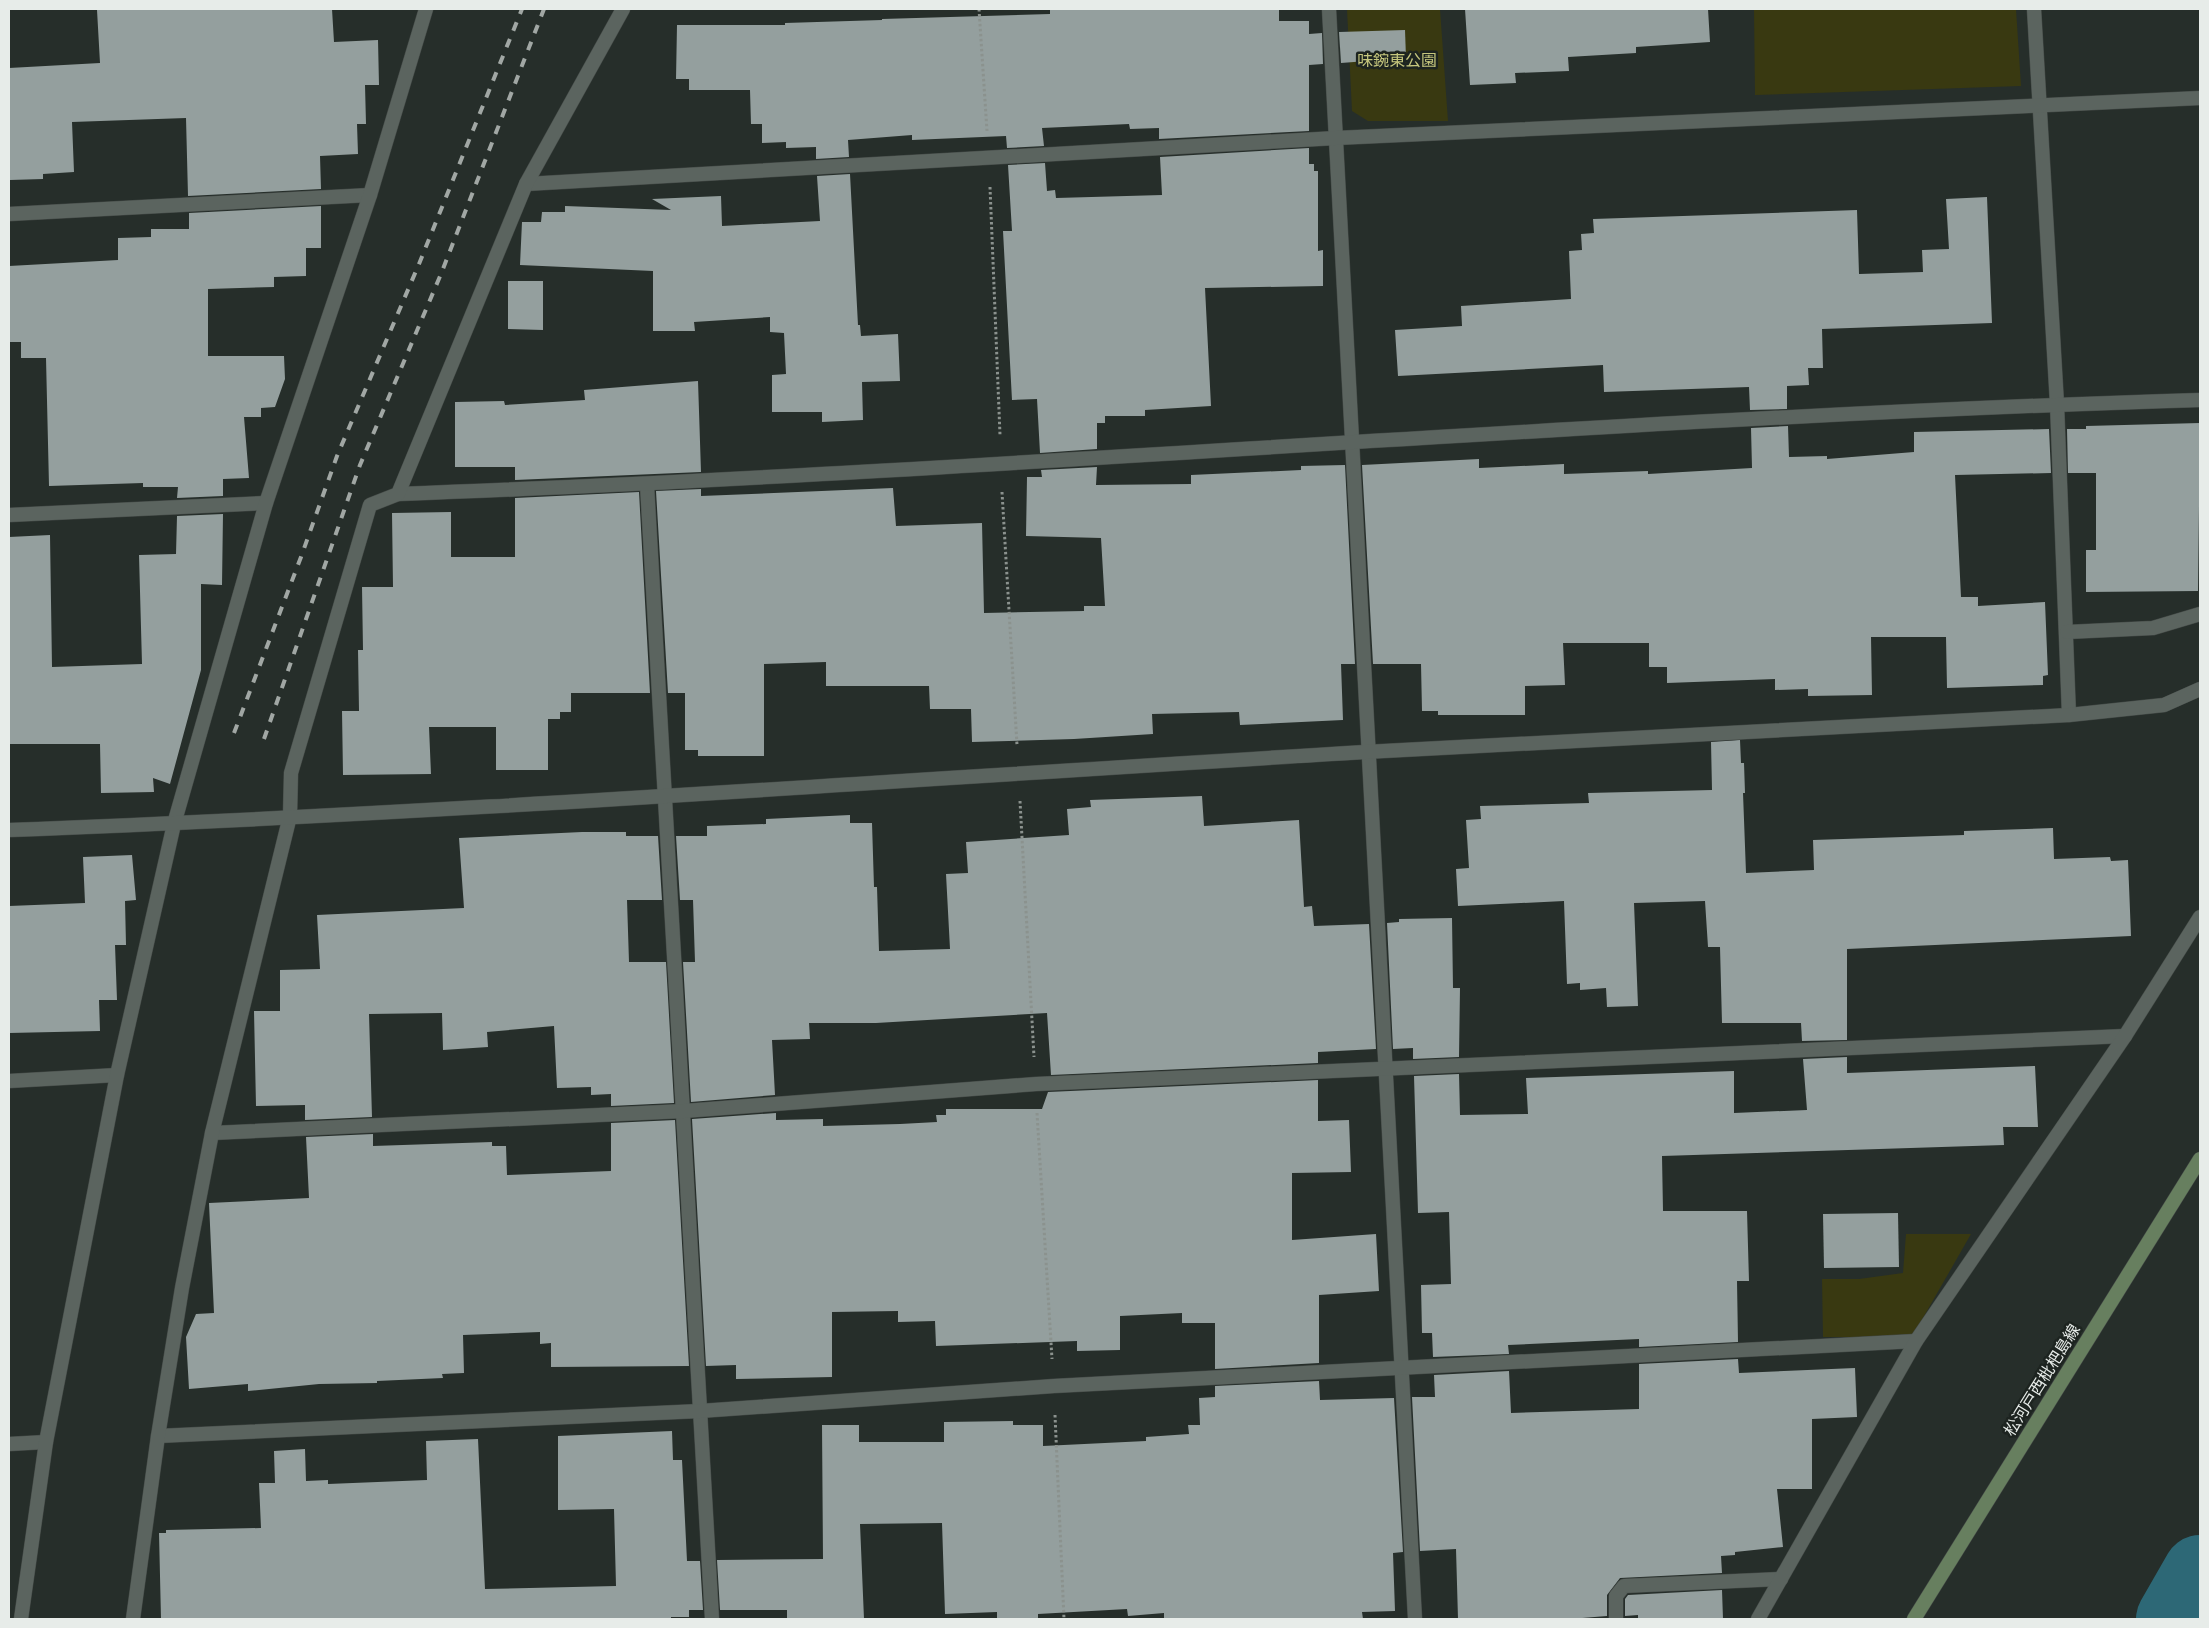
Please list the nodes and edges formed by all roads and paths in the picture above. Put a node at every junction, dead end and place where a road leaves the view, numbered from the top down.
1 (426, 9) edge
2 (623, 9) edge
3 (979, 9) edge
4 (1329, 9) edge
5 (2034, 9) edge
6 (2200, 98) edge
7 (2040, 106) junction
8 (1336, 138) junction
9 (988, 158) junction
10 (526, 184) junction
11 (370, 194) junction
12 (9, 214) edge
13 (2200, 400) edge
14 (2057, 404) junction
15 (1350, 441) junction
16 (1001, 463) junction
17 (647, 485) junction
18 (398, 494) junction
19 (266, 503) junction
20 (9, 515) edge
21 (2200, 614) edge
22 (2067, 632) junction
23 (2200, 689) edge
24 (2069, 715) junction
25 (1369, 752) junction
26 (1018, 774) junction
27 (664, 797) junction
28 (290, 816) junction
29 (174, 824) junction
30 (9, 830) edge
31 (2200, 917) edge
32 (2125, 1036) junction
33 (1388, 1070) junction
34 (117, 1075) junction
35 (9, 1081) edge
36 (1036, 1084) junction
37 (684, 1111) junction
38 (212, 1133) junction
39 (2200, 1159) edge
40 (1916, 1341) junction
41 (1402, 1366) junction
42 (1054, 1386) junction
43 (700, 1411) junction
44 (158, 1436) junction
45 (46, 1442) junction
46 (9, 1444) edge
47 (1781, 1579) junction
48 (21, 1619) edge
49 (133, 1619) edge
50 (712, 1619) edge
51 (1064, 1619) edge
52 (1415, 1619) edge
53 (1616, 1619) edge
54 (1758, 1619) edge
55 (1914, 1619) edge

1 - 11 street
2 - 10 street
3 - 9 path
4 - 8 street
5 - 7 street
6 - 7 street
7 - 8 street
7 - 14 street
8 - 9 street
8 - 15 street
9 - 10 street
9 - 16 path
10 - 18 street
11 - 12 street
11 - 19 street
13 - 14 street
14 - 15 street
14 - 22 street
15 - 16 street
15 - 25 street
16 - 17 street
16 - 26 path
17 - 18 street
17 - 27 street
18 - 28 street
19 - 20 street
19 - 29 street
21 - 22 street
22 - 24 street
23 - 24 street
24 - 25 street
25 - 26 street
25 - 33 street
26 - 27 street
26 - 36 path
27 - 28 street
27 - 37 street
28 - 29 street
28 - 38 street
29 - 30 street
29 - 34 street
31 - 32 street
32 - 33 street
32 - 40 street
33 - 36 street
33 - 41 street
34 - 35 street
34 - 45 street
36 - 37 street
36 - 42 path
37 - 38 street
37 - 43 street
38 - 44 street
39 - 55 main road, 松河戸西枇杷島線
40 - 41 street
40 - 47 street
41 - 42 street
41 - 52 street
42 - 43 street
42 - 51 path
43 - 44 street
43 - 50 street
44 - 49 street
45 - 46 street
45 - 48 street
47 - 53 street
47 - 54 street

